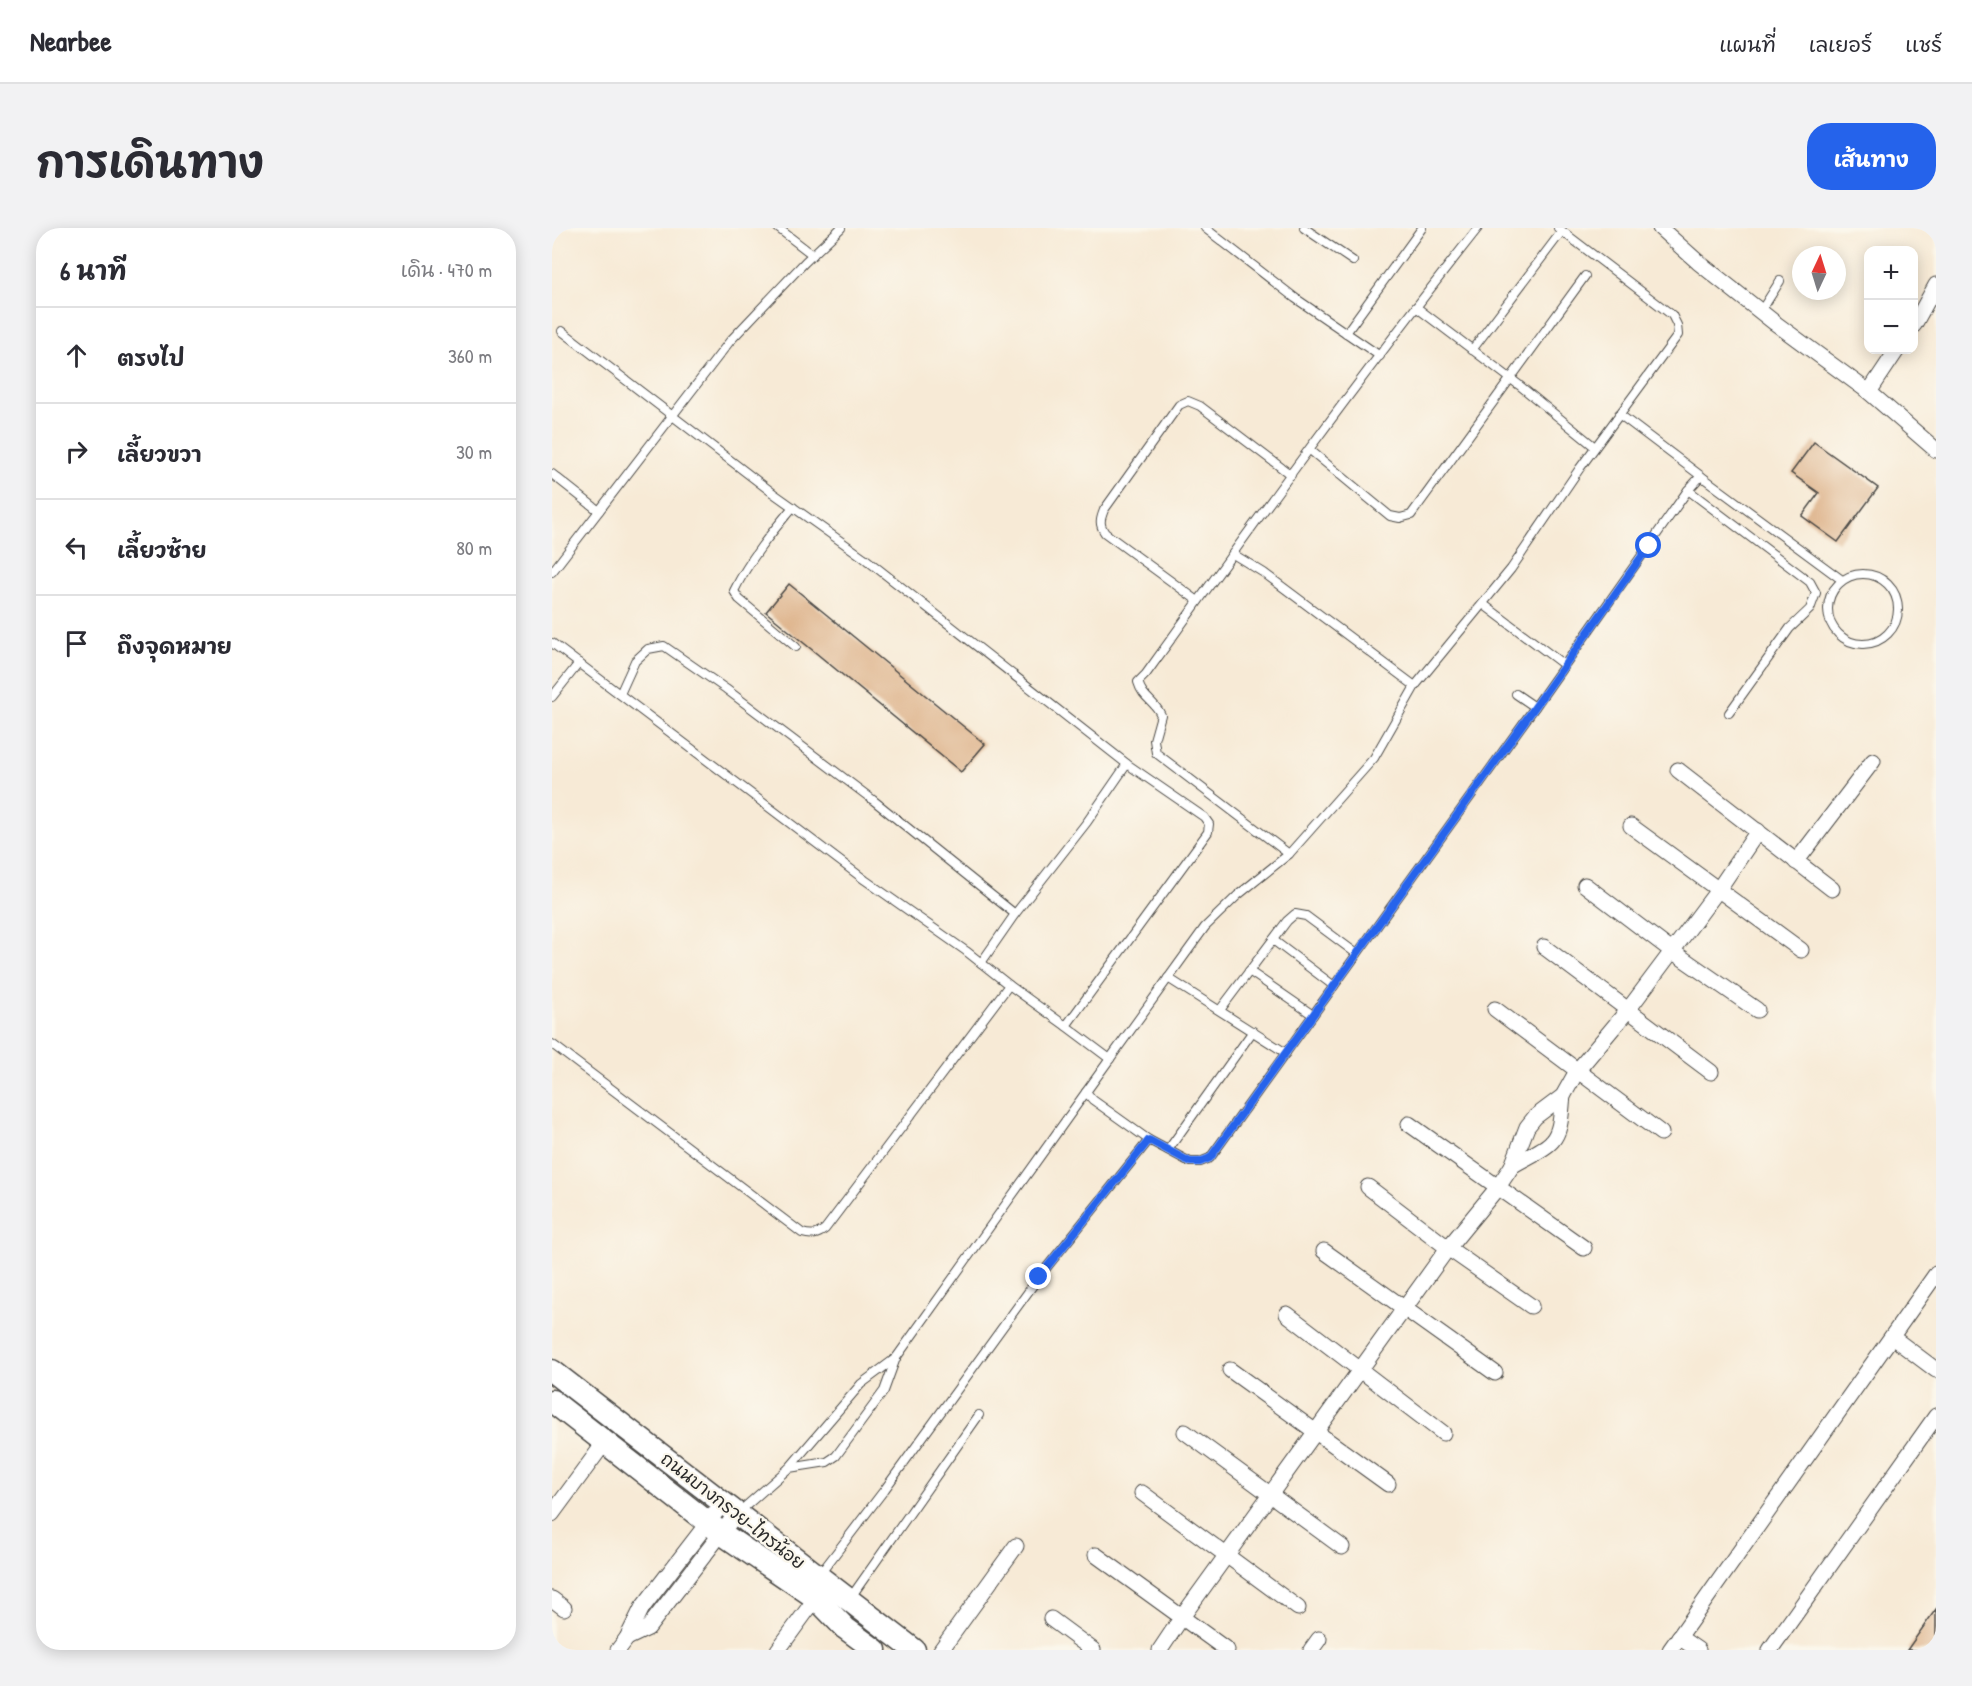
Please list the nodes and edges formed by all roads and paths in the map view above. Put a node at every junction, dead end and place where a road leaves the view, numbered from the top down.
1 (778, 228) edge
2 (841, 228) edge
3 (1204, 228) edge
4 (1304, 228) edge
5 (1422, 228) edge
6 (1478, 228) edge
7 (1660, 228) edge
8 (1560, 229) edge
9 (813, 255) junction
10 (1353, 261) dead end
11 (1585, 276) dead end
12 (1780, 281) dead end
13 (1936, 285) edge
14 (1416, 307) junction
15 (1761, 311) junction
16 (1918, 318) edge
17 (562, 331) dead end
18 (1346, 333) junction
19 (1472, 350) junction
20 (1894, 354) edge
21 (1380, 356) junction
22 (1510, 379) junction
23 (1869, 392) junction
24 (1618, 414) junction
25 (672, 416) junction
26 (1595, 447) junction
27 (1310, 450) junction
28 (1936, 450) edge
29 (552, 474) edge
30 (1291, 475) junction
31 (1701, 476) junction
32 (1688, 490) junction
33 (793, 507) junction
34 (599, 511) junction
35 (1233, 554) junction
36 (552, 572) edge
37 (1842, 580) junction
38 (1198, 601) junction
39 (1483, 604) junction
40 (552, 643) edge
41 (796, 647) dead end
42 (579, 663) junction
43 (1564, 665) junction
44 (1415, 686) junction
45 (620, 694) junction
46 (1516, 694) dead end
47 (552, 697) edge
48 (1535, 707) junction
49 (1729, 713) dead end
50 (1873, 761) dead end
51 (1127, 764) junction
52 (1678, 770) dead end
53 (1631, 826) dead end
54 (1758, 831) junction
55 (1289, 855) junction
56 (1796, 862) junction
57 (1585, 885) dead end
58 (1718, 890) junction
59 (1832, 890) dead end
60 (1015, 914) junction
61 (1273, 940) junction
62 (1544, 947) dead end
63 (1801, 950) dead end
64 (1672, 951) junction
65 (1357, 954) junction
66 (981, 963) junction
67 (1250, 971) junction
68 (1168, 978) junction
69 (1008, 985) junction
70 (1334, 986) junction
71 (1495, 1009) dead end
72 (1220, 1010) junction
73 (1628, 1010) junction
74 (1757, 1010) dead end
75 (1313, 1016) junction
76 (1066, 1026) junction
77 (1253, 1031) junction
78 (552, 1044) edge
79 (1287, 1053) junction
80 (1110, 1059) junction
81 (1577, 1071) junction
82 (1711, 1072) dead end
83 (1086, 1092) junction
84 (1563, 1096) junction
85 (1409, 1124) dead end
86 (1661, 1133) dead end
87 (1149, 1140) junction
88 (1168, 1150) junction
89 (1512, 1166) junction
90 (1498, 1186) junction
91 (1368, 1187) dead end
92 (1448, 1248) junction
93 (1584, 1248) dead end
94 (1324, 1251) dead end
95 (1936, 1274) edge
96 (1531, 1306) dead end
97 (1405, 1308) junction
98 (1287, 1314) dead end
99 (1892, 1337) junction
100 (896, 1358) junction
101 (1230, 1370) dead end
102 (1361, 1370) junction
103 (1936, 1370) edge
104 (552, 1371) edge
105 (1495, 1373) dead end
106 (552, 1401) edge
107 (979, 1415) dead end
108 (1936, 1416) edge
109 (1185, 1432) dead end
110 (1315, 1433) junction
111 (1443, 1433) dead end
112 (605, 1442) junction
113 (789, 1467) junction
114 (1388, 1484) dead end
115 (1142, 1493) dead end
116 (1270, 1495) junction
117 (729, 1509) junction
118 (552, 1514) edge
119 (714, 1527) junction
120 (1016, 1546) dead end
121 (1342, 1547) dead end
122 (1096, 1555) dead end
123 (1226, 1555) junction
124 (817, 1587) junction
125 (849, 1601) junction
126 (1298, 1608) dead end
127 (1182, 1617) junction
128 (1051, 1619) dead end
129 (1679, 1637) junction
130 (623, 1644) edge
131 (778, 1650) edge
132 (875, 1650) edge
133 (914, 1650) edge
134 (941, 1650) edge
135 (1093, 1650) edge
136 (1160, 1650) edge
137 (1227, 1650) edge
138 (1670, 1650) edge
139 (1698, 1650) edge
140 (1770, 1650) edge

1 - 9 lane
2 - 9 lane
3 - 18 lane
4 - 10 lane
5 - 18 lane
6 - 14 lane
7 - 15 street
8 - 19 lane
8 - 24 lane
9 - 25 lane
11 - 22 lane
12 - 15 lane
13 - 16 street
14 - 19 lane
14 - 21 lane
15 - 23 street
17 - 25 lane
18 - 21 lane
19 - 22 lane
20 - 23 street
21 - 27 lane
22 - 26 lane
22 - 27 lane
23 - 28 street
24 - 26 lane
24 - 31 lane
25 - 33 lane
25 - 34 lane
26 - 39 lane
27 - 30 lane
29 - 34 lane
30 - 35 lane
30 - 38 lane
31 - 32 lane
31 - 37 lane
32 - 43 lane
32 - 49 lane
33 - 41 lane
33 - 51 lane
34 - 36 lane
35 - 38 lane
35 - 44 lane
37 - 37 lane
38 - 55 lane
39 - 43 lane
39 - 44 lane
40 - 42 lane
42 - 45 lane
42 - 47 lane
43 - 48 lane
44 - 55 lane
45 - 60 lane
45 - 66 lane
46 - 48 lane
48 - 65 lane
50 - 56 street
51 - 60 lane
51 - 76 lane
52 - 54 street
53 - 58 street
54 - 56 street
54 - 58 street
55 - 68 lane
56 - 59 street
57 - 64 street
58 - 63 street
58 - 64 street
60 - 66 lane
61 - 65 lane
61 - 67 lane
61 - 70 lane
62 - 73 street
64 - 73 street
64 - 74 street
65 - 70 lane
66 - 69 lane
67 - 72 lane
67 - 75 lane
68 - 72 lane
68 - 80 lane
69 - 76 lane
69 - 78 lane
70 - 75 lane
71 - 81 street
72 - 77 lane
73 - 81 street
73 - 82 street
75 - 79 lane
76 - 80 lane
77 - 79 lane
77 - 88 lane
79 - 88 lane
80 - 83 lane
81 - 84 street
81 - 86 street
83 - 87 lane
83 - 100 lane
84 - 89 street
84 - 89 street
85 - 90 street
87 - 88 lane
87 - 124 lane
89 - 90 street
90 - 92 street
90 - 93 street
91 - 92 street
92 - 96 street
92 - 97 street
94 - 97 street
95 - 99 street
97 - 102 street
97 - 105 street
98 - 102 street
99 - 103 street
99 - 129 street
100 - 113 lane
100 - 113 lane
101 - 110 street
102 - 110 street
102 - 111 street
104 - 117 main road, ถนนบางกรวย-ไทรน้อย
106 - 112 main road, ถนนบางกรวย-ไทรน้อย
107 - 125 lane
108 - 140 street
109 - 116 street
110 - 114 street
110 - 116 street
112 - 118 street
112 - 119 main road, ถนนบางกรวย-ไทรน้อย
113 - 117 lane
115 - 123 street
116 - 121 street
116 - 123 street
117 - 119 street
117 - 124 main road, ถนนบางกรวย-ไทรน้อย
119 - 124 main road, ถนนบางกรวย-ไทรน้อย
119 - 130 street
120 - 134 street
122 - 127 street
123 - 126 street
123 - 127 street
124 - 125 main road, ถนนบางกรวย-ไทรน้อย
124 - 131 street
124 - 132 main road, ถนนบางกรวย-ไทรน้อย
125 - 133 main road, ถนนบางกรวย-ไทรน้อย
127 - 136 street
127 - 137 street
128 - 135 street
129 - 138 street
129 - 139 street

